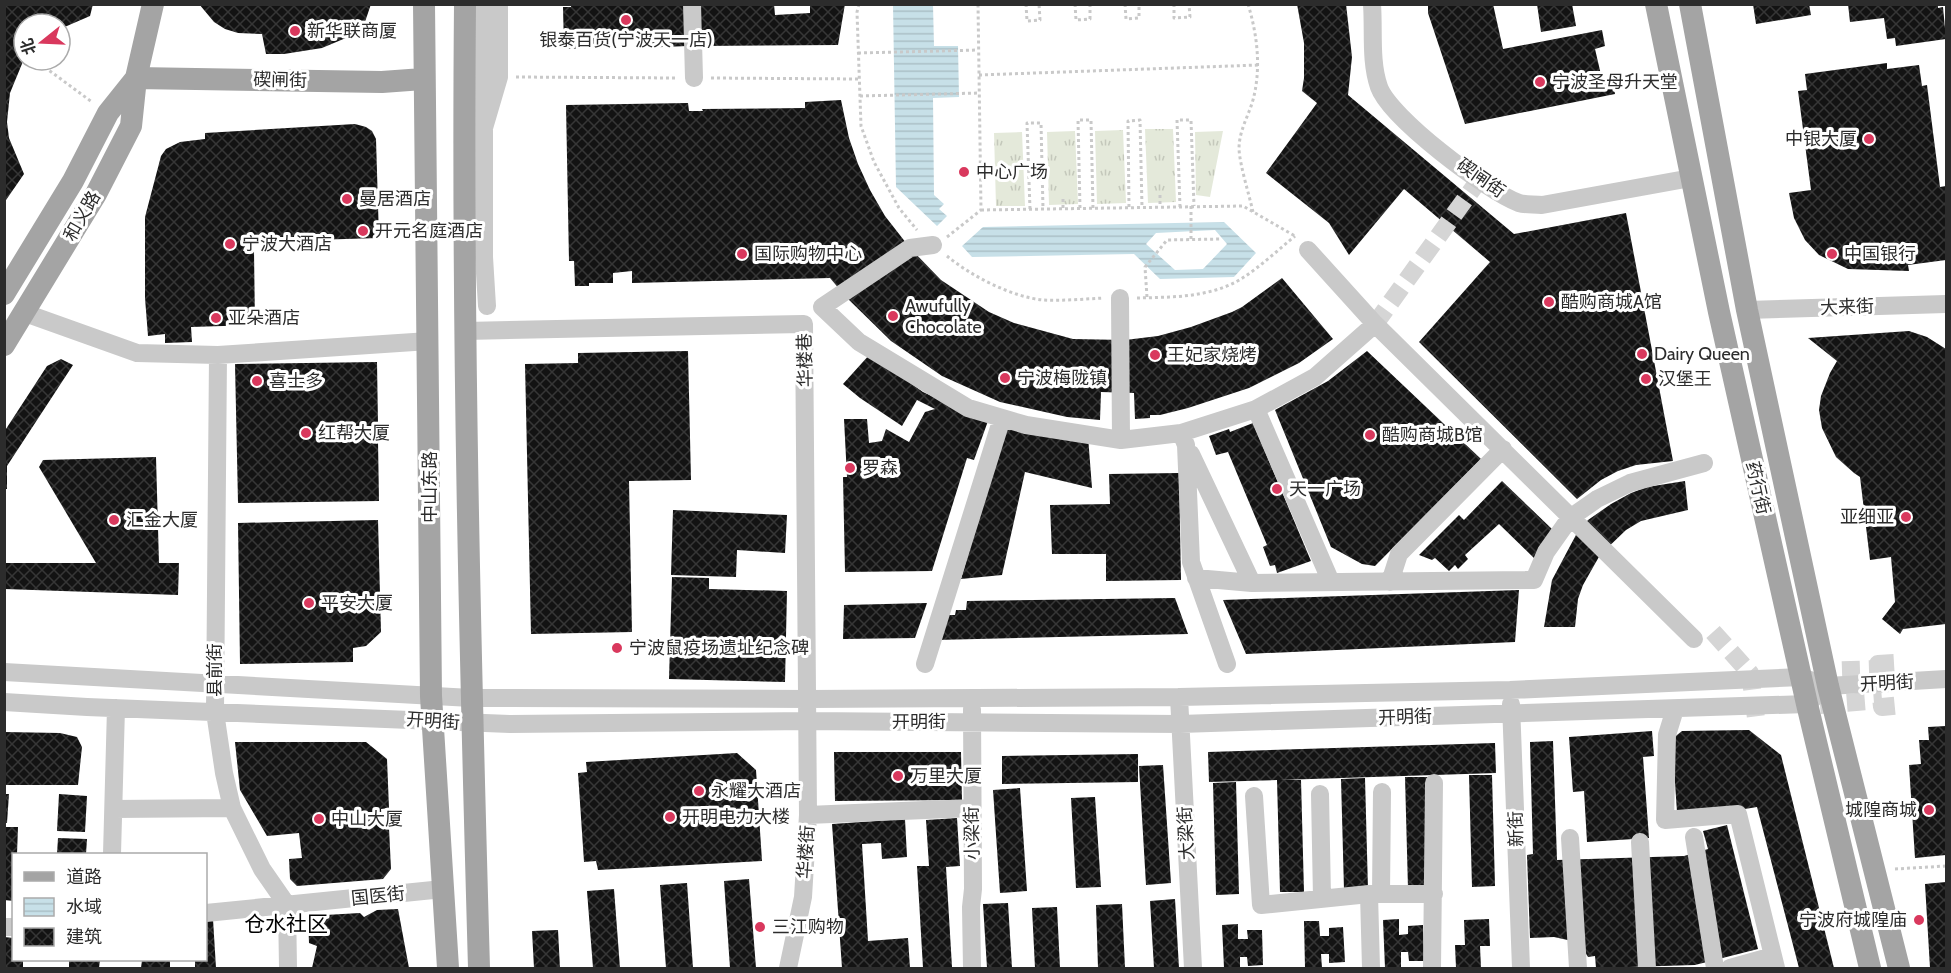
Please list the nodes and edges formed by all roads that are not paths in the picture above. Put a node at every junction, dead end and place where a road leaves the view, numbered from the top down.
1 (153, 4) edge
2 (424, 4) edge
3 (465, 4) edge
4 (483, 4) edge
5 (499, 4) edge
6 (692, 4) edge
7 (1372, 4) edge
8 (1656, 4) edge
9 (1690, 4) edge
10 (136, 78) junction
11 (694, 78) dead end
12 (423, 79) junction
13 (464, 151) junction
14 (1691, 178) junction
15 (933, 245) road end
16 (1308, 250) road end
17 (4, 294) edge
18 (1120, 298) road end
19 (1947, 304) edge
20 (487, 306) dead end
21 (1747, 310) junction
22 (26, 313) junction
23 (1375, 324) junction
24 (465, 331) junction
25 (429, 341) junction
26 (4, 345) edge
27 (218, 355) junction
28 (1256, 409) junction
29 (1002, 418) junction
30 (1184, 439) junction
31 (1121, 440) junction
32 (1503, 450) junction
33 (1704, 463) dead end
34 (1570, 518) junction
35 (1196, 578) junction
36 (1331, 582) junction
37 (1390, 582) junction
38 (1252, 583) junction
39 (1694, 639) tunnel mouth
40 (925, 664) dead end
41 (1227, 664) dead end
42 (4, 672) edge
43 (1801, 677) junction
44 (1947, 679) edge
45 (214, 684) junction
46 (1828, 686) junction
47 (1510, 690) junction
48 (431, 696) junction
49 (1179, 696) junction
50 (972, 697) junction
51 (471, 698) junction
52 (808, 699) junction
53 (4, 702) edge
54 (1807, 704) junction
55 (116, 708) junction
56 (1675, 709) junction
57 (215, 712) junction
58 (1511, 714) junction
59 (433, 720) junction
60 (807, 721) junction
61 (972, 722) junction
62 (472, 723) junction
63 (1180, 724) junction
64 (1434, 783) dead end
65 (1382, 792) dead end
66 (1320, 794) dead end
67 (1254, 796) dead end
68 (232, 808) junction
69 (972, 808) junction
70 (114, 809) junction
71 (808, 815) junction
72 (1694, 837) dead end
73 (1570, 838) dead end
74 (1640, 842) dead end
75 (112, 853) edge
76 (443, 889) junction
77 (1375, 894) junction
78 (1434, 894) junction
79 (1322, 898) junction
80 (287, 904) junction
81 (207, 913) edge
82 (1774, 963) edge
83 (288, 969) edge
84 (448, 969) edge
85 (479, 969) edge
86 (788, 969) edge
87 (972, 969) edge
88 (1193, 969) edge
89 (1371, 969) edge
90 (1432, 969) edge
91 (1521, 969) edge
92 (1578, 969) edge
93 (1647, 969) edge
94 (1714, 969) edge
95 (1730, 969) edge
96 (1870, 969) edge
97 (1899, 969) edge

1 - 10 main road, 和义路
2 - 12 main road, 中山东路
3 - 13 main road, 中山东路
4 - 13 street
5 - 20 street
6 - 11 street
7 - 14 street, 碶闸街
8 - 14 main road, 药行街
9 - 21 main road, 药行街
10 - 12 main road, 碶闸街
10 - 17 main road, 和义路
10 - 22 main road, 和义路
12 - 25 main road, 中山东路
13 - 24 main road, 中山东路
14 - 43 main road, 药行街
15 - 29 street
16 - 23 street
18 - 31 street
19 - 21 street, 大来街
21 - 46 main road, 药行街
22 - 26 main road, 和义路
22 - 27 street
23 - 28 street
23 - 32 street
24 - 51 main road, 中山东路
24 - 52 street, 华楼巷
25 - 27 street
25 - 48 main road, 中山东路
27 - 45 street, 县前街
28 - 30 street
28 - 36 street
29 - 31 street
29 - 40 street
30 - 31 street
30 - 35 street
30 - 38 street
32 - 34 street
32 - 37 street
33 - 34 street
34 - 37 street
34 - 39 street
35 - 38 street
35 - 41 street
36 - 37 street
36 - 38 street
42 - 45 street, 开明街
43 - 46 street, 开明街
43 - 47 street, 开明街
43 - 54 main road, 药行街
44 - 46 street, 开明街
45 - 48 street, 开明街
45 - 57 street, 县前街
46 - 54 street
46 - 97 main road, 药行街
47 - 49 street, 开明街
47 - 58 street, 新街
48 - 51 street, 开明街
48 - 59 main road, 中山东路
49 - 50 street, 开明街
49 - 63 street, 大梁街
50 - 52 street, 开明街
50 - 61 street, 小梁街
51 - 52 street, 开明街
51 - 62 main road, 中山东路
52 - 60 street, 华楼街
53 - 55 street, 开明街
54 - 56 street, 开明街
54 - 96 main road, 药行街
55 - 57 street, 开明街
55 - 70 street
56 - 58 street, 开明街
56 - 82 street
57 - 59 street, 开明街
57 - 68 street, 县前街
58 - 63 street, 开明街
58 - 91 street, 新街
59 - 62 street, 开明街
59 - 76 main road, 中山东路
60 - 61 street, 开明街
60 - 62 street, 开明街
60 - 71 street, 华楼街
61 - 63 street, 开明街
61 - 69 street, 小梁街
62 - 85 main road, 中山东路
63 - 88 street, 大梁街
64 - 78 street
65 - 77 street
66 - 79 street
67 - 79 street
68 - 70 street
68 - 80 street, 县前街
69 - 71 street
69 - 87 street, 小梁街
70 - 75 street
71 - 86 street, 华楼街
72 - 94 street
73 - 92 street
74 - 93 street
76 - 80 street, 国医街
76 - 84 main road, 中山东路
77 - 78 street
77 - 79 street
77 - 89 street
78 - 90 street
80 - 81 street, 国医街
80 - 83 street
82 - 95 street

